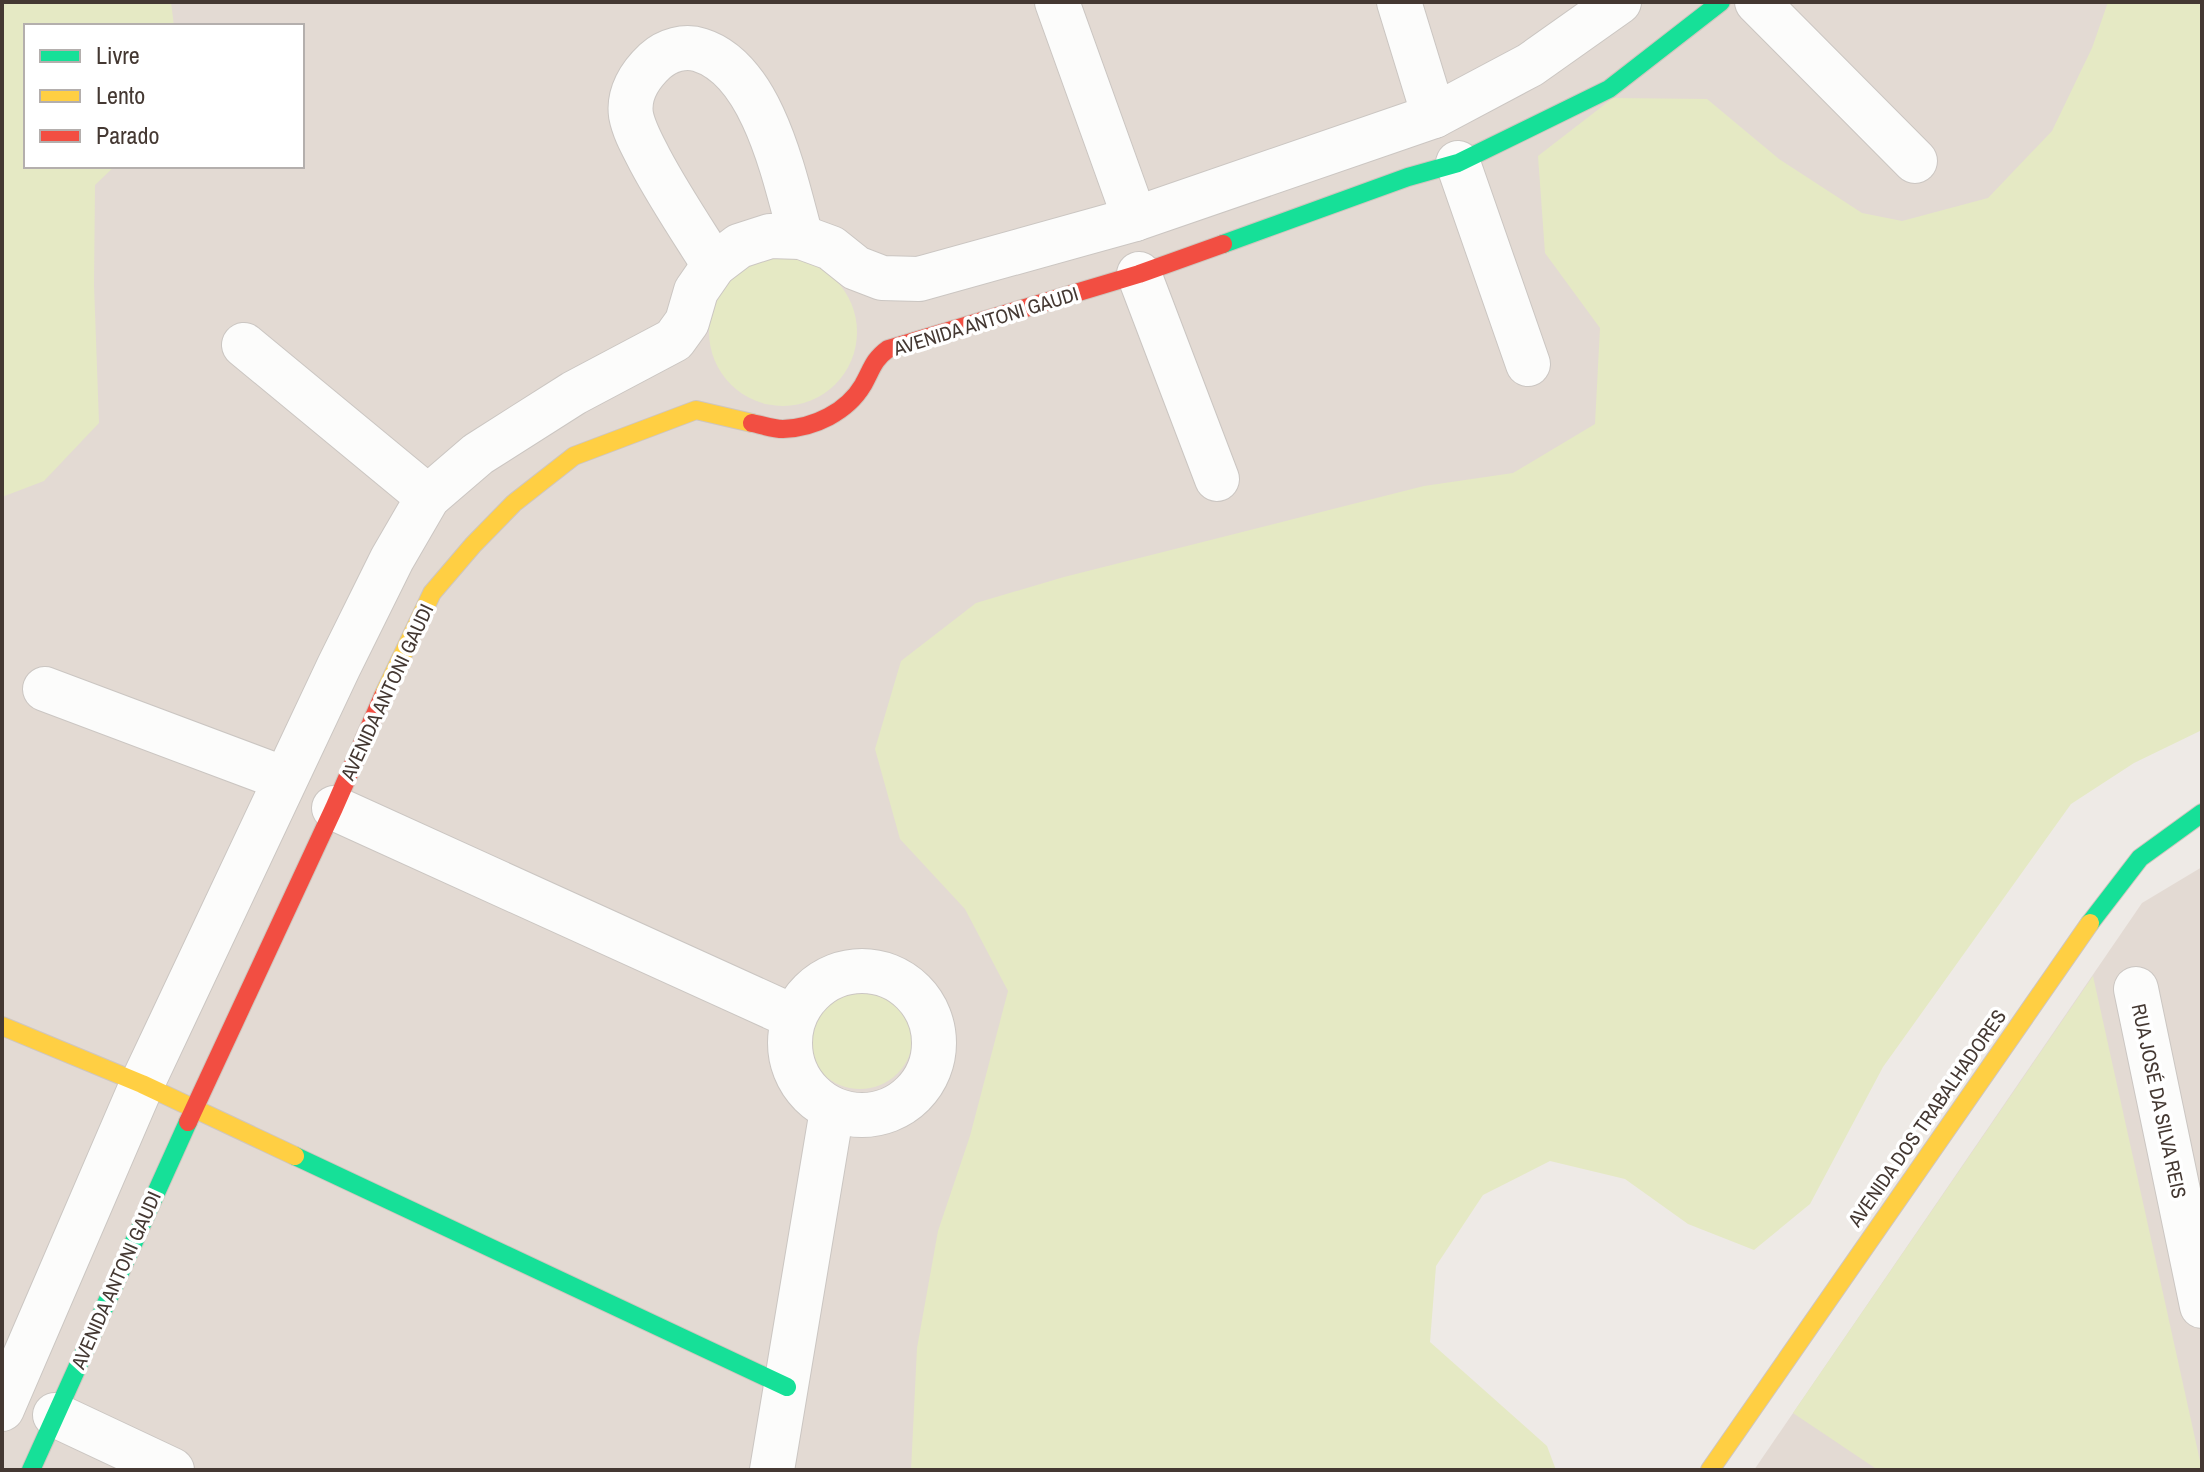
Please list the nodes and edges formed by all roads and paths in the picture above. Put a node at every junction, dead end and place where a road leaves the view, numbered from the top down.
1 (1057, 2) edge
2 (1399, 2) edge
3 (1619, 2) edge
4 (1721, 2) edge
5 (1757, 2) edge
6 (1434, 116) junction
7 (1915, 161) dead end
8 (1458, 163) junction
9 (1135, 219) junction
10 (801, 237) junction
11 (714, 265) junction
12 (1139, 274) junction
13 (244, 345) dead end
14 (1528, 364) dead end
15 (1217, 479) dead end
16 (428, 497) junction
17 (45, 689) dead end
18 (285, 779) junction
19 (334, 808) junction
20 (2202, 813) edge
21 (2136, 989) dead end
22 (794, 1017) junction
23 (2, 1026) edge
24 (142, 1084) junction
25 (194, 1109) junction
26 (832, 1110) junction
27 (2202, 1306) edge
28 (787, 1387) junction
29 (3, 1404) edge
30 (55, 1415) junction
31 (31, 1470) edge
32 (172, 1470) edge
33 (772, 1470) edge
34 (1710, 1470) edge

1 - 9 street
2 - 6 street
3 - 6 street
4 - 8 street, AVENIDA ANTONI GAUDI
5 - 7 street
6 - 9 street
8 - 12 street, AVENIDA ANTONI GAUDI
8 - 14 street
9 - 10 street
10 - 11 street
10 - 11 street
11 - 16 street
12 - 15 street
12 - 19 street, AVENIDA ANTONI GAUDI
13 - 16 street
16 - 18 street
17 - 18 street
18 - 24 street
19 - 22 street
19 - 25 street, AVENIDA ANTONI GAUDI
20 - 34 street, AVENIDA DOS TRABALHADORES
21 - 27 street, RUA JOSÉ DA SILVA REIS
22 - 26 street
22 - 26 street
23 - 24 street
24 - 25 street
24 - 29 street
25 - 28 street
25 - 30 street, AVENIDA ANTONI GAUDI
26 - 28 street
28 - 33 street
30 - 31 street, AVENIDA ANTONI GAUDI
30 - 32 street

